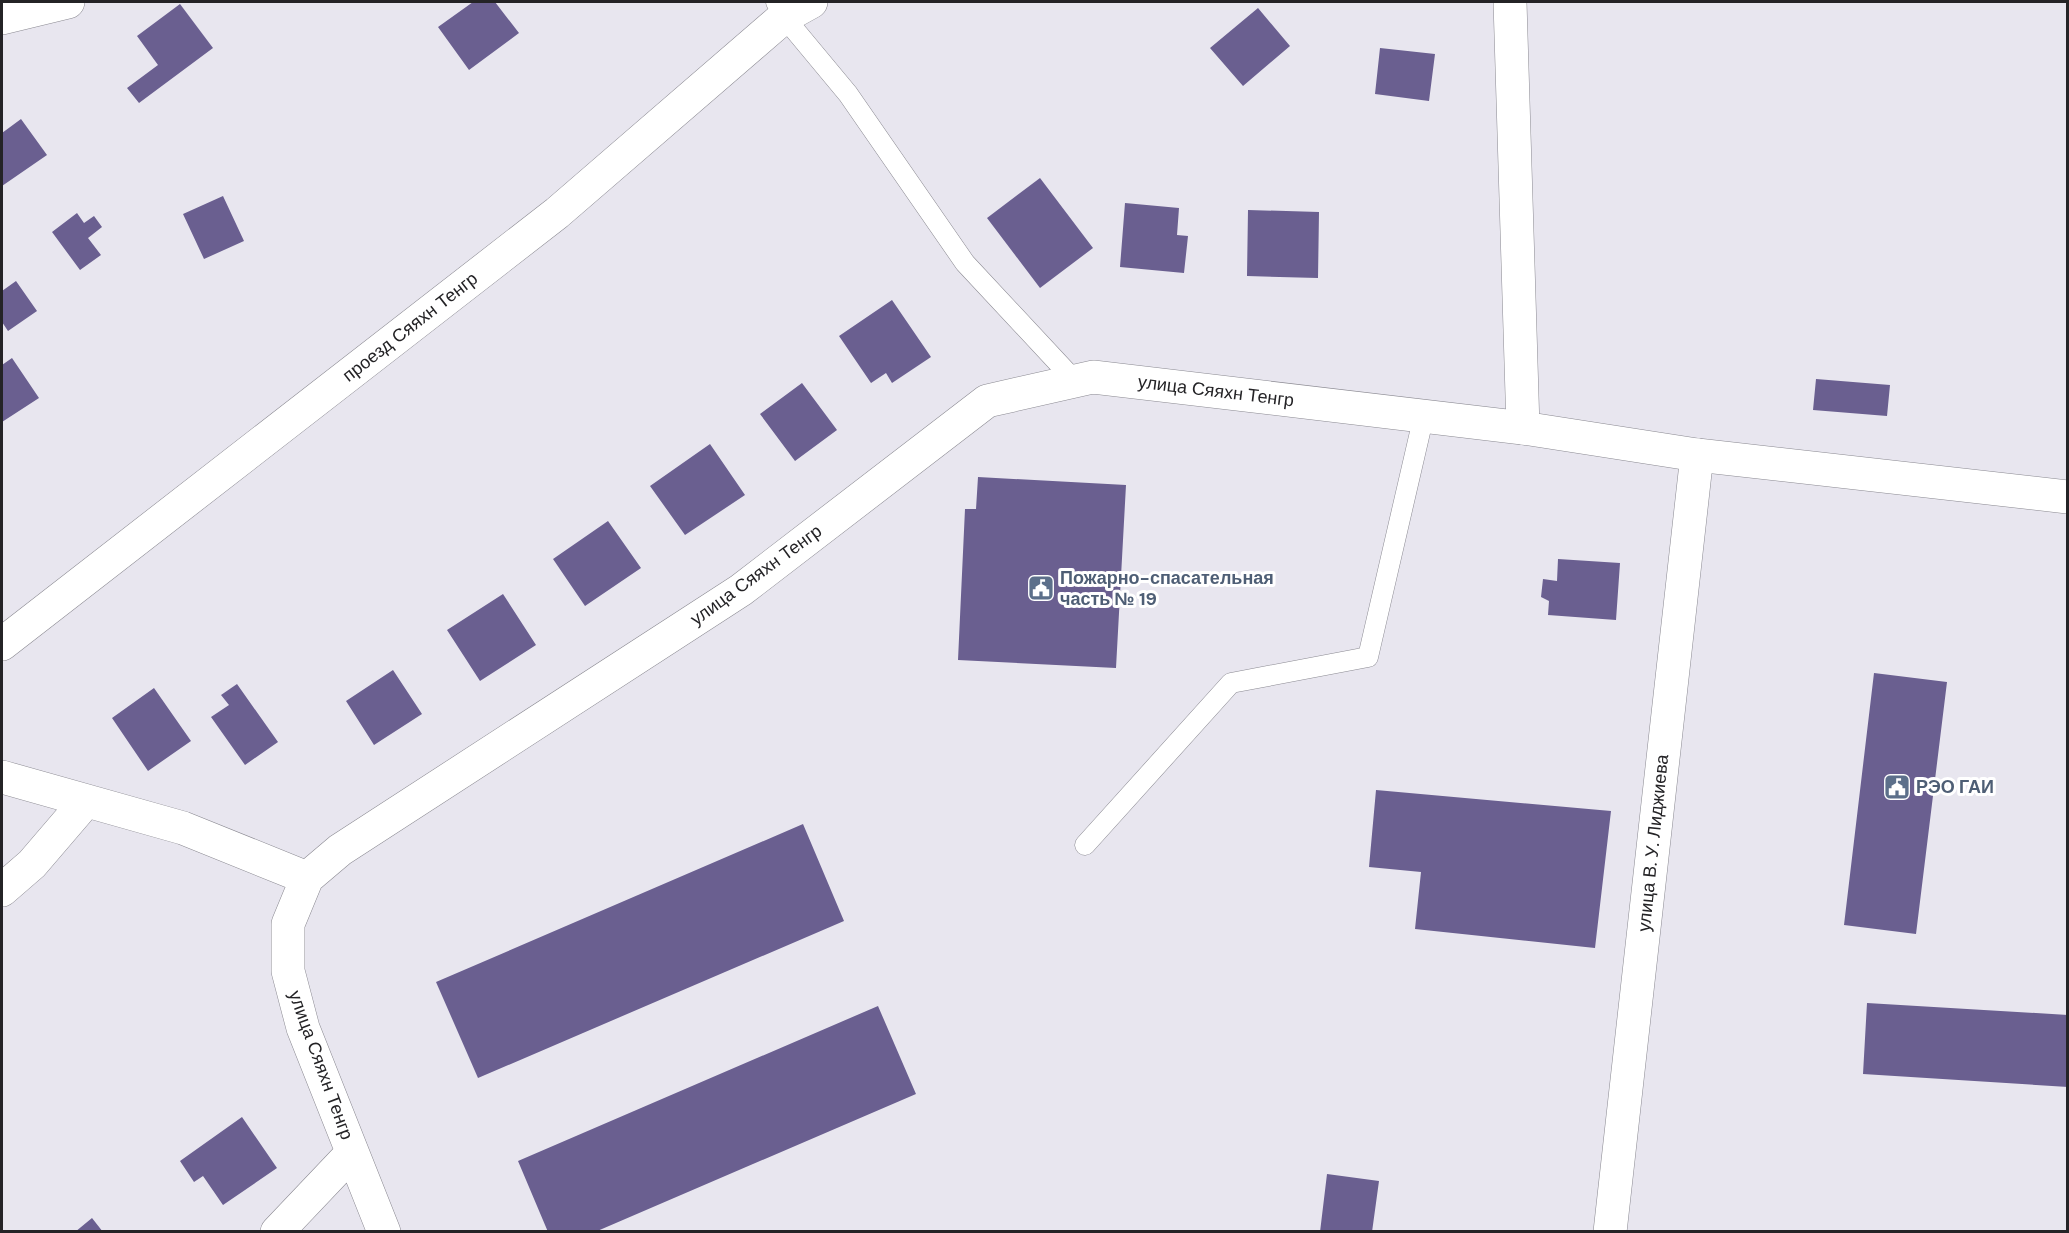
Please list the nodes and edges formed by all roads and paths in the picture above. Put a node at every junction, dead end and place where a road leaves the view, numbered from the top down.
1 (68, 2) edge
2 (1510, 2) edge
3 (790, 7) edge
4 (2, 18) edge
5 (1075, 381) junction
6 (1424, 415) junction
7 (1523, 428) junction
8 (1697, 455) junction
9 (2067, 497) edge
10 (2, 644) edge
11 (2, 777) edge
12 (86, 801) junction
13 (1085, 845) dead end
14 (307, 878) junction
15 (2, 890) edge
16 (352, 1153) junction
17 (277, 1232) edge
18 (384, 1232) edge
19 (1610, 1232) edge

1 - 4 street
2 - 7 street
3 - 5 lane
3 - 10 street, проезд Сяяхн Тенгр
5 - 6 street, улица Сяяхн Тенгр
5 - 14 street, улица Сяяхн Тенгр
6 - 7 street, улица Сяяхн Тенгр
6 - 13 lane
7 - 8 street
8 - 9 street
8 - 19 street, улица В. У. Лиджиева
11 - 12 street
12 - 14 street
12 - 15 street
14 - 16 street, улица Сяяхн Тенгр
16 - 17 street, улица Сяяхн Тенгр
16 - 18 street, улица Сяяхн Тенгр

